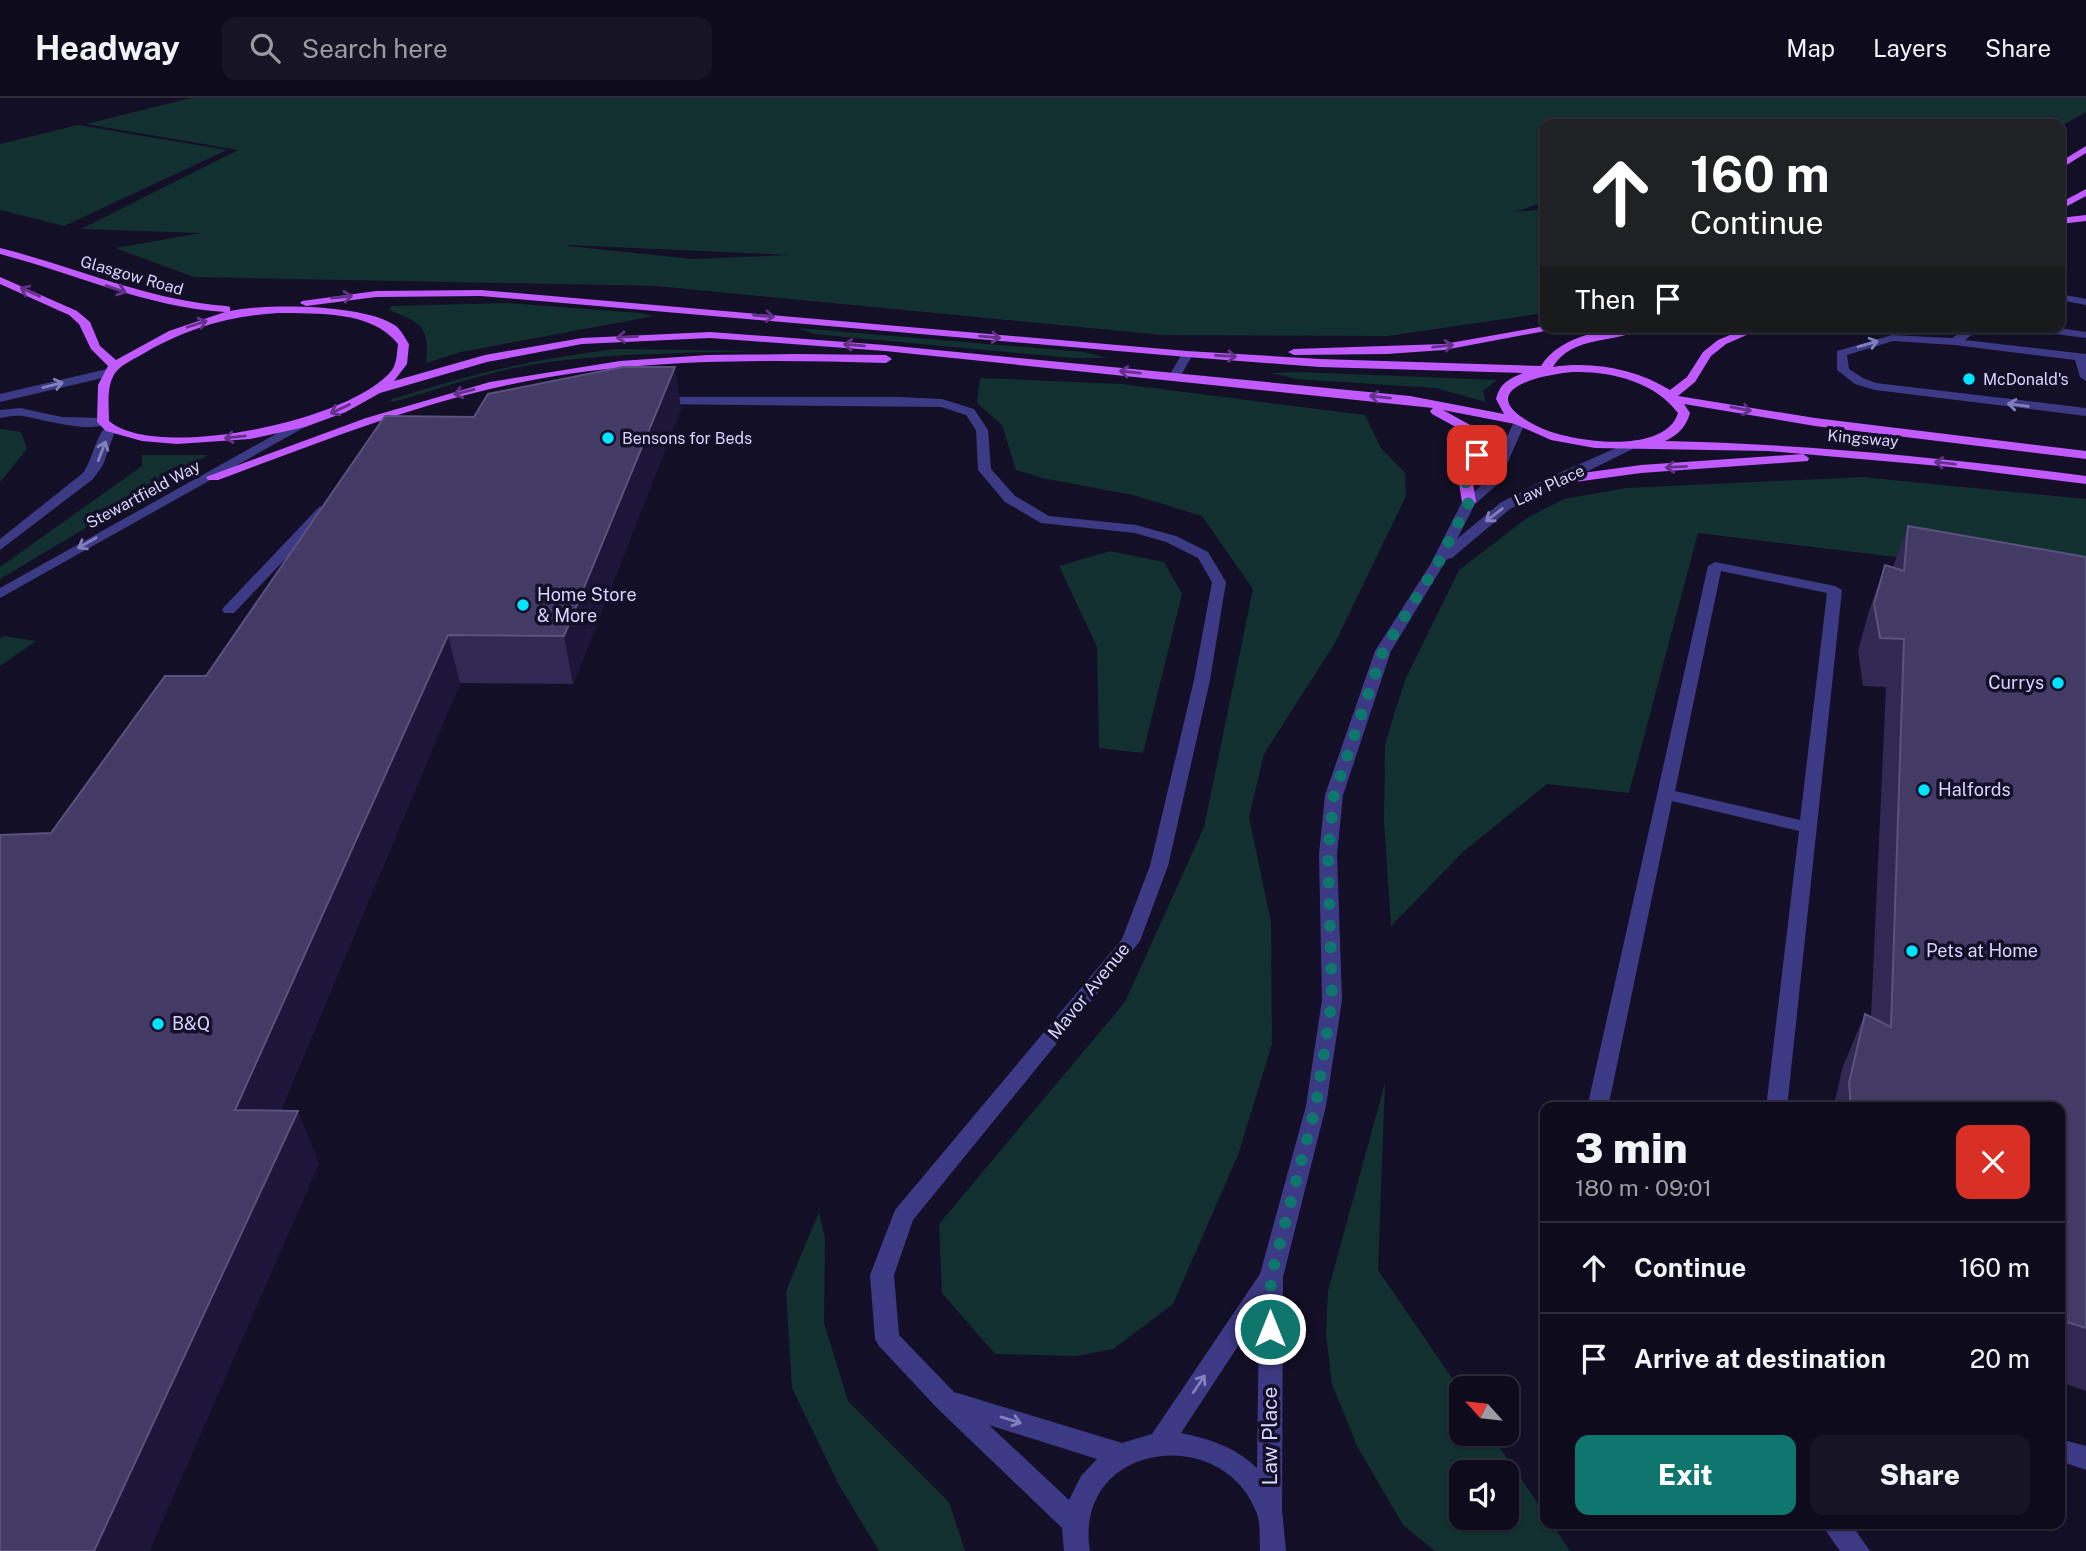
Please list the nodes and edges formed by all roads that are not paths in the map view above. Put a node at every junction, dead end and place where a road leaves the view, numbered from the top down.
1 (2086, 149) edge
2 (2065, 163) edge
3 (2086, 192) edge
4 (2065, 204) edge
5 (2086, 218) edge
6 (2065, 220) edge
7 (0, 251) edge
8 (44, 264) junction
9 (8, 276) edge
10 (2065, 298) edge
11 (2086, 302) edge
12 (274, 309) junction
13 (259, 310) junction
14 (730, 313) junction
15 (1540, 330) edge
16 (2065, 332) edge
17 (1618, 333) edge
18 (1745, 333) edge
19 (1968, 333) edge
20 (710, 335) junction
21 (2086, 335) edge
22 (1954, 342) junction
23 (1187, 354) junction
24 (960, 355) junction
25 (1253, 357) junction
26 (2083, 358) edge
27 (111, 370) junction
28 (1545, 370) junction
29 (1175, 376) junction
30 (2086, 377) edge
31 (376, 390) junction
32 (0, 398) edge
33 (1672, 398) junction
34 (1410, 400) junction
35 (648, 401) edge
36 (2086, 412) edge
37 (0, 414) edge
38 (1520, 421) junction
39 (301, 424) junction
40 (107, 425) junction
41 (1637, 444) junction
42 (2086, 452) edge
43 (1841, 454) junction
44 (213, 477) junction
45 (2086, 480) edge
46 (1553, 481) junction
47 (337, 496) edge
48 (1469, 502) junction
49 (0, 546) edge
50 (1437, 565) junction
51 (0, 594) edge
52 (229, 610) dead end
53 (1665, 794) junction
54 (1809, 828) junction
55 (1598, 1102) edge
56 (1777, 1102) edge
57 (1271, 1277) junction
58 (946, 1400) junction
59 (1161, 1441) junction
60 (2065, 1452) edge
61 (1119, 1454) junction
62 (2086, 1458) edge
63 (1269, 1511) junction
64 (1075, 1523) junction
65 (1838, 1529) edge
66 (1278, 1548) edge
67 (1077, 1551) edge
68 (1857, 1551) edge

1 - 2 main road
3 - 4 main road
5 - 6 main road
7 - 8 main road, Glasgow Road
8 - 9 main road
8 -> 13 main road, Glasgow Road
27 -> 9 main road
10 - 11 street
12 - 13 main road
12 -> 14 main road
12 - 31 main road
27 -> 13 main road
14 - 20 main road
14 -> 23 main road
25 -> 15 main road
16 - 21 street
17 - 28 main road
18 - 33 main road
19 - 22 street
24 -> 20 main road
20 -> 31 main road
22 - 26 street
36 -> 22 street
23 -> 25 main road
23 - 29 street
29 -> 24 main road
24 -> 44 main road
25 - 28 main road
26 - 30 street
32 -> 27 street
27 - 40 main road
28 - 33 main road
28 - 38 main road
34 -> 29 main road
31 -> 39 main road
33 - 41 main road
33 -> 42 main road, Kingsway
34 - 38 main road
34 - 48 main road
35 - 58 street, Mavor Avenue
37 - 40 street
38 - 41 main road
38 - 48 street, Law Place
39 -> 40 main road
39 - 44 street, Stewartfield Way
49 -> 40 street, Stewartfield Way
41 - 43 main road, Kingsway
41 - 46 street, Law Place
45 -> 43 main road, Kingsway
43 -> 46 main road
44 -> 51 street, Stewartfield Way
46 -> 50 street, Law Place
47 - 52 street
48 - 50 street, Law Place
50 - 57 street, Law Place
53 - 54 street
53 - 54 street
53 - 55 street
54 - 56 street
59 -> 57 street, Law Place
57 - 63 street, Law Place
58 -> 61 street, Mavor Avenue
58 - 64 street, Mavor Avenue
59 - 61 street
59 - 63 street
60 - 62 street
61 - 64 street
63 - 66 street
64 - 67 street
65 - 68 street

